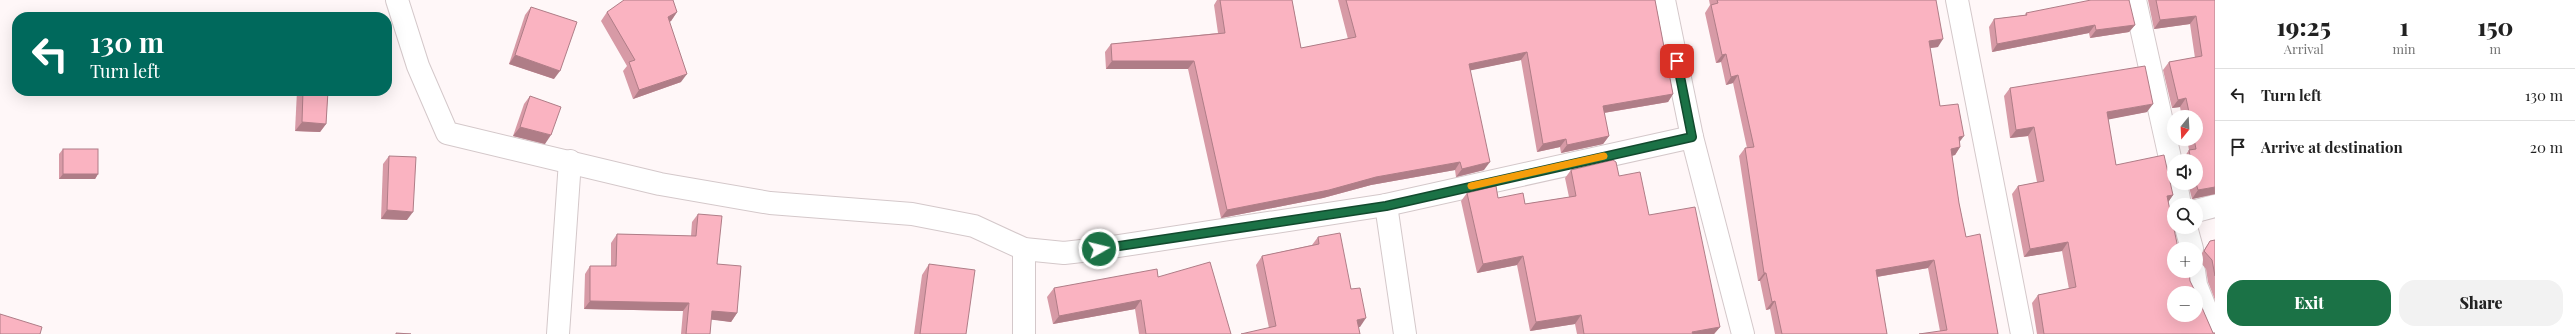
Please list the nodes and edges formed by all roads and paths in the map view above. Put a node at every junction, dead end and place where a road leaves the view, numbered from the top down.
1 (1664, 0) edge
2 (1958, 0) edge
3 (2135, 0) edge
4 (396, 3) edge
5 (1692, 137) junction
6 (2169, 154) edge
7 (570, 161) junction
8 (1386, 206) junction
9 (2215, 206) edge
10 (2203, 209) edge
11 (1024, 250) junction
12 (2195, 278) edge
13 (2215, 332) edge
14 (558, 334) edge
15 (1024, 334) edge
16 (1405, 334) edge
17 (1743, 334) edge
18 (2022, 334) edge

1 - 5 street
2 - 18 street
3 - 6 street
4 - 7 street
5 - 8 street
5 - 17 street
7 - 11 street
7 - 14 street
8 - 11 street
8 - 16 street
9 - 10 street
11 - 15 street
12 - 13 street

